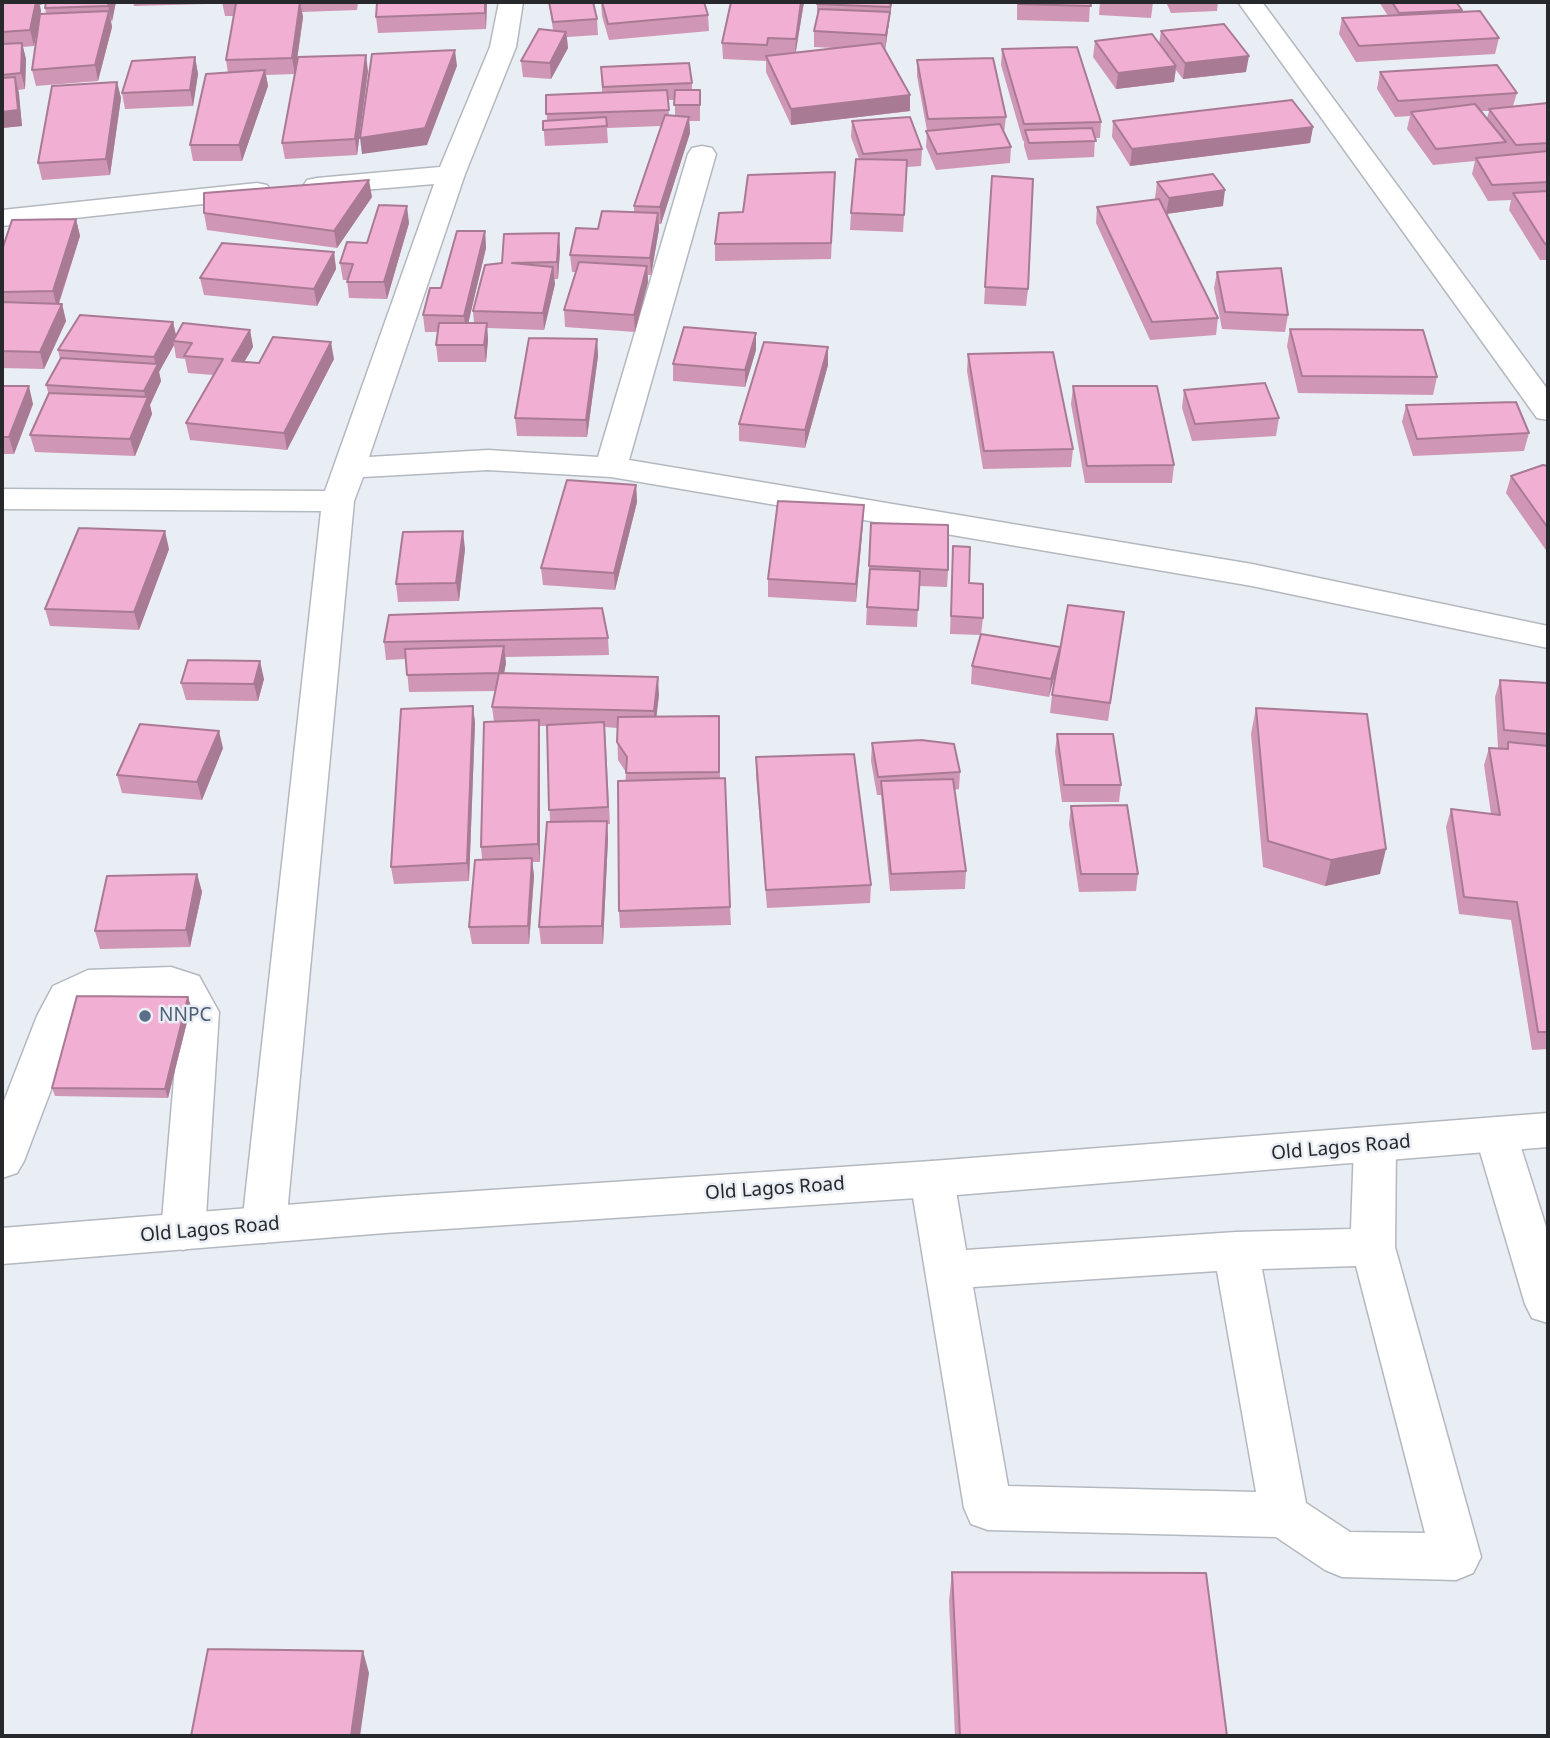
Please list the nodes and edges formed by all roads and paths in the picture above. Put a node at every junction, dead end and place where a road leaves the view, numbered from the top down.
1 (517, 2) edge
2 (1250, 2) edge
3 (702, 154) dead end
4 (451, 174) junction
5 (2, 218) edge
6 (1548, 411) edge
7 (611, 467) junction
8 (348, 468) junction
9 (2, 499) edge
10 (338, 501) junction
11 (1548, 637) edge
12 (1548, 1130) edge
13 (1496, 1135) junction
14 (1375, 1145) junction
15 (2, 1161) edge
16 (932, 1179) junction
17 (264, 1225) junction
18 (183, 1232) junction
19 (2, 1247) edge
20 (1373, 1247) junction
21 (1236, 1251) junction
22 (947, 1269) junction
23 (1548, 1304) edge
24 (1284, 1515) junction

1 - 4 street
2 - 6 street
3 - 7 street
4 - 5 street
4 - 8 street
7 - 8 street
7 - 11 street
8 - 10 street
9 - 10 street
10 - 17 street
12 - 13 street, Old Lagos Road
13 - 14 street, Old Lagos Road
13 - 23 street
14 - 16 street, Old Lagos Road
14 - 20 street
15 - 18 street
16 - 17 street, Old Lagos Road
16 - 22 street
17 - 18 street, Old Lagos Road
18 - 19 street, Old Lagos Road
20 - 21 street
20 - 24 street
21 - 22 street
21 - 24 street
22 - 24 street

